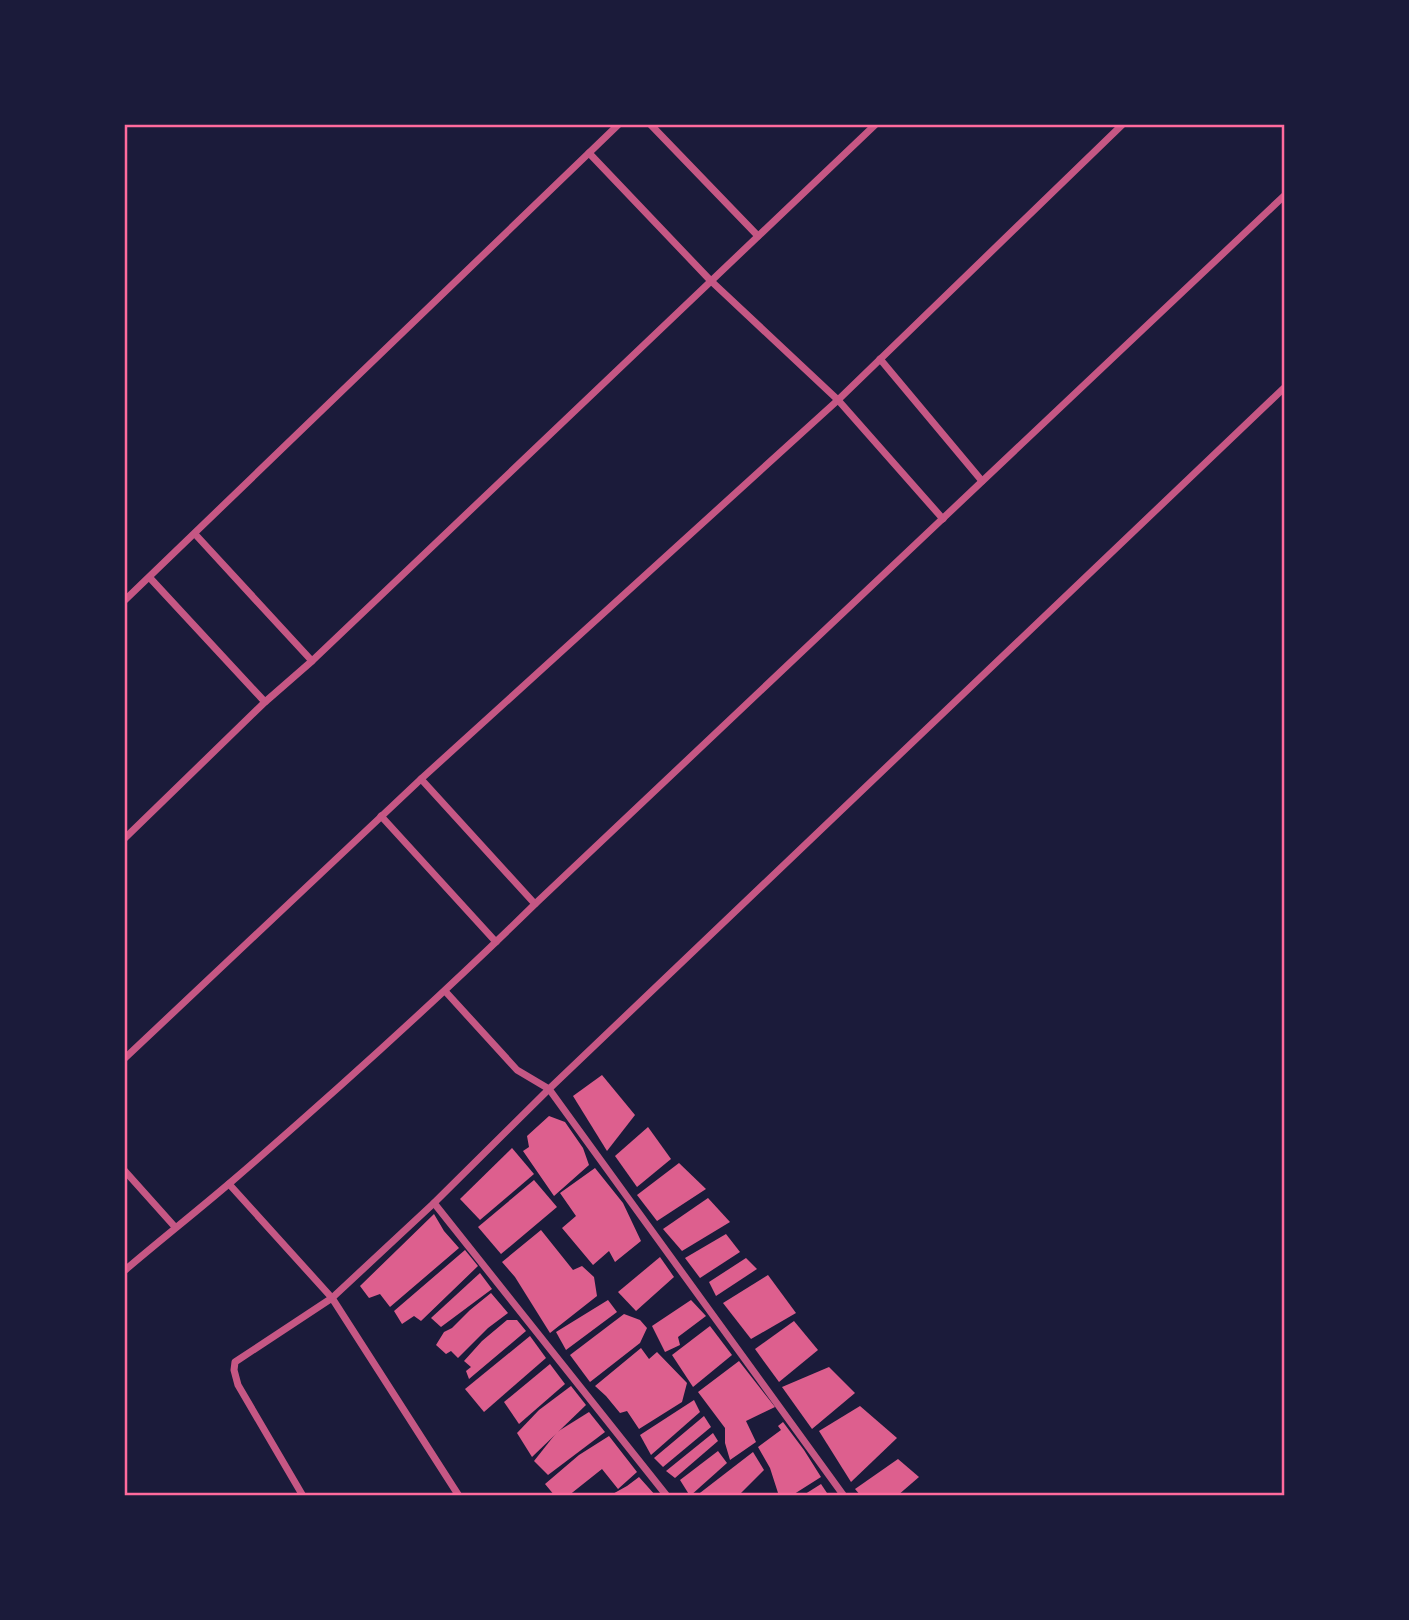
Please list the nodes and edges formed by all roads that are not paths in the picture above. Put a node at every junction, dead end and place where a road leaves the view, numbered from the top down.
1 (619, 124) edge
2 (650, 124) edge
3 (876, 124) edge
4 (1123, 124) edge
5 (589, 153) junction
6 (1285, 195) edge
7 (758, 236) junction
8 (710, 281) junction
9 (880, 359) junction
10 (1285, 387) edge
11 (838, 400) junction
12 (982, 481) junction
13 (943, 519) junction
14 (195, 534) junction
15 (150, 578) junction
16 (124, 601) edge
17 (312, 661) junction
18 (265, 702) junction
19 (421, 779) junction
20 (381, 816) junction
21 (124, 839) edge
22 (535, 904) junction
23 (496, 942) junction
24 (445, 991) junction
25 (124, 1059) edge
26 (549, 1089) junction
27 (124, 1170) edge
28 (229, 1184) junction
29 (434, 1203) junction
30 (175, 1227) junction
31 (124, 1271) edge
32 (332, 1298) junction
33 (303, 1496) edge
34 (460, 1496) edge
35 (667, 1496) edge
36 (844, 1496) edge

1 - 5 street
2 - 7 street
3 - 7 street
4 - 9 street
5 - 8 street
5 - 14 street
6 - 12 street
7 - 8 street
8 - 11 street
8 - 17 street
9 - 11 street
9 - 12 street
10 - 26 street
11 - 13 street
11 - 19 street
12 - 13 street
13 - 22 street
14 - 15 street
14 - 17 street
15 - 16 street
15 - 18 street
17 - 18 street
18 - 21 street
19 - 20 street
19 - 22 street
20 - 23 street
20 - 25 street
22 - 23 street
23 - 24 street
24 - 26 street
24 - 28 street
26 - 29 street
26 - 36 street
27 - 30 street
28 - 30 street
28 - 32 street
29 - 32 street
29 - 35 street
30 - 31 street
32 - 33 street
32 - 34 street

